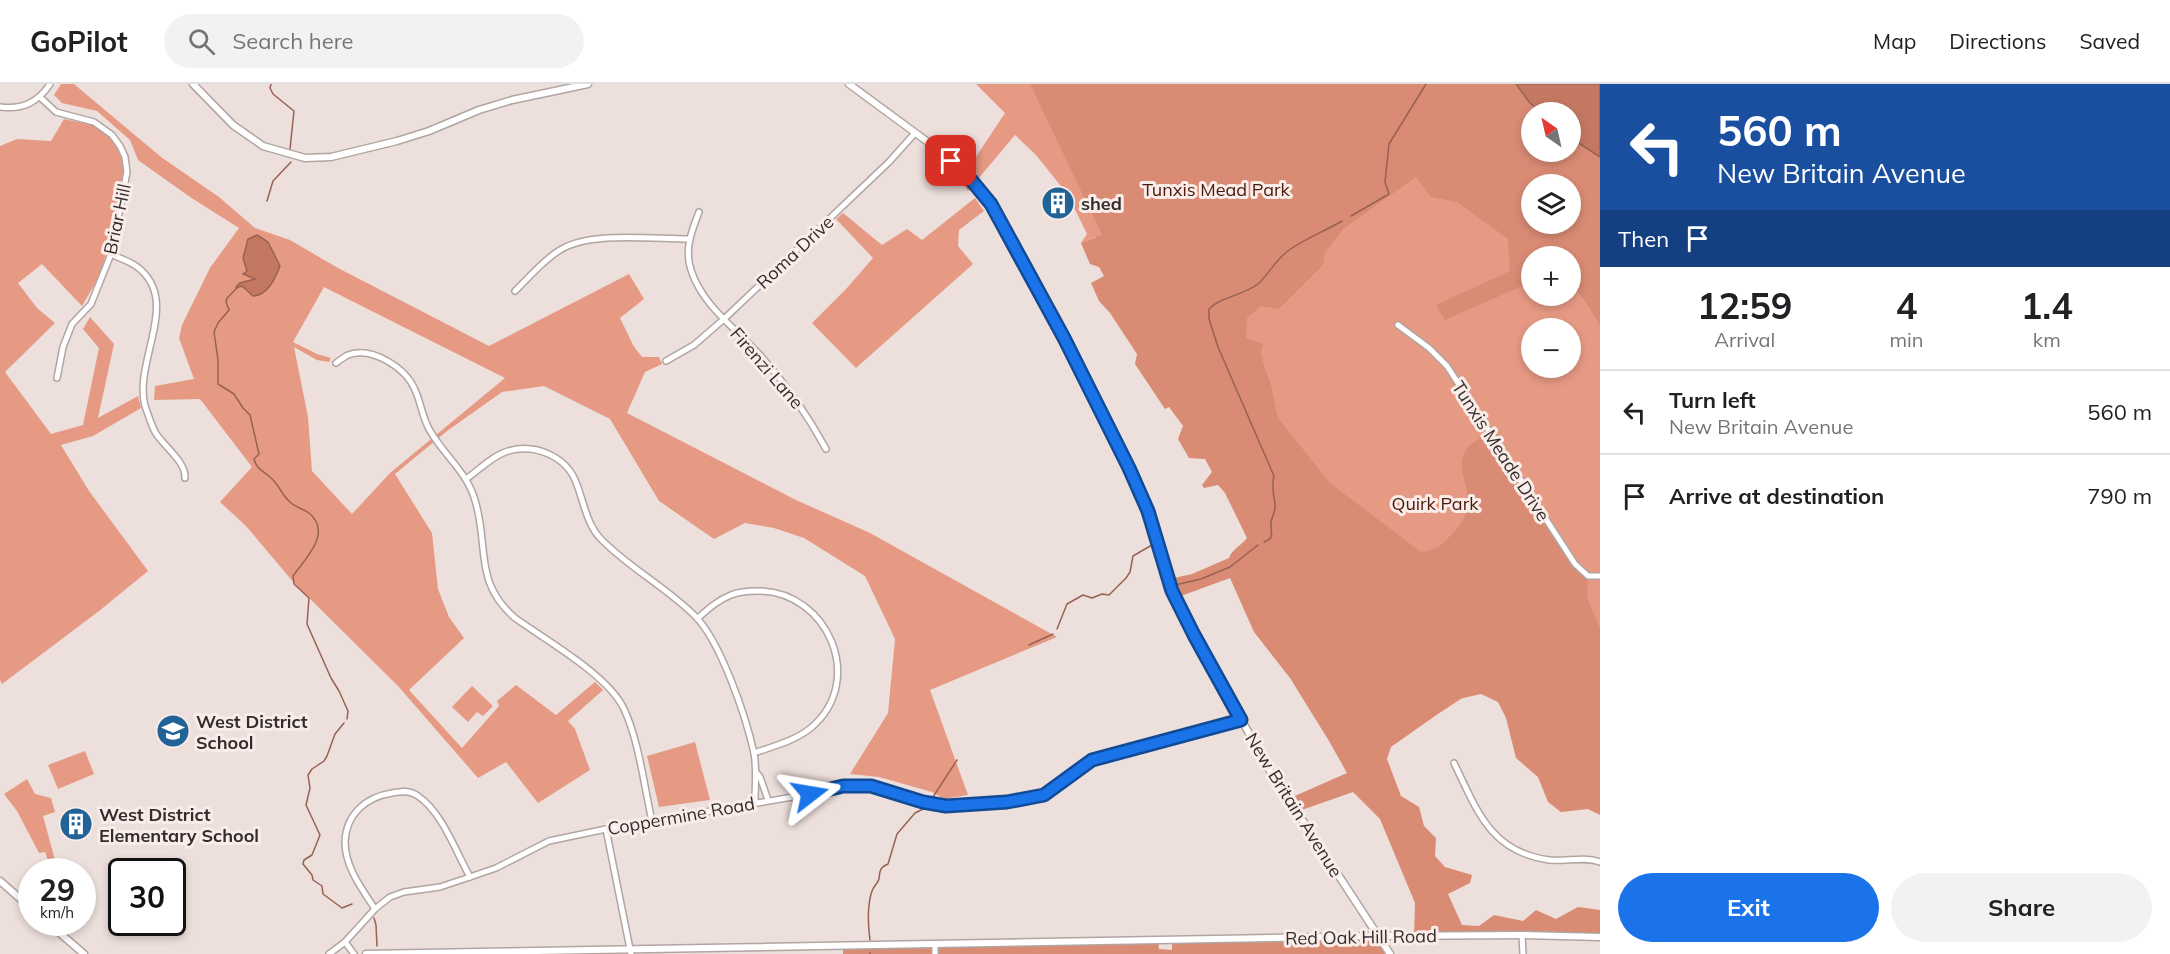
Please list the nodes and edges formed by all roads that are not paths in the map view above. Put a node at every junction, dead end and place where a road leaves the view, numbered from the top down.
1 (50, 84) edge
2 (193, 84) edge
3 (588, 84) edge
4 (849, 84) edge
5 (40, 98) junction
6 (0, 106) edge
7 (915, 133) junction
8 (699, 212) dead end
9 (688, 239) junction
10 (111, 254) junction
11 (515, 291) dead end
12 (724, 319) junction
13 (1398, 325) dead end
14 (666, 361) dead end
15 (336, 363) dead end
16 (57, 378) dead end
17 (825, 449) dead end
18 (185, 478) dead end
19 (466, 479) junction
20 (1600, 576) edge
21 (698, 618) junction
22 (1241, 720) junction
23 (754, 753) junction
24 (1454, 763) dead end
25 (756, 772) junction
26 (768, 800) junction
27 (755, 802) junction
28 (652, 821) junction
29 (606, 829) junction
30 (1600, 862) edge
31 (470, 877) junction
32 (0, 881) edge
33 (18, 897) edge
34 (375, 909) junction
35 (1522, 935) junction
36 (61, 936) edge
37 (1378, 936) junction
38 (1600, 937) edge
39 (345, 942) junction
40 (935, 945) junction
41 (77, 952) edge
42 (631, 952) edge
43 (84, 954) edge
44 (329, 954) edge
45 (354, 954) edge
46 (366, 954) edge
47 (385, 954) edge
48 (935, 954) edge
49 (1390, 954) edge
50 (1523, 954) edge

1 - 5 street
2 - 3 street
4 - 7 street, New Britain Avenue
5 - 6 street
5 - 10 street, Briar Hill
7 - 12 street, Roma Drive
7 - 22 street, New Britain Avenue
8 - 9 street
9 - 11 street
9 - 12 street, Firenzi Lane
10 - 16 street, Briar Hill
10 - 18 street
12 - 14 street, Roma Drive
12 - 17 street, Firenzi Lane
13 - 20 street, Tunxis Meade Drive
15 - 19 street
19 - 21 street
19 - 28 street
21 - 23 street
21 - 23 street
22 - 26 street, Coppermine Road
22 - 37 street, New Britain Avenue
23 - 25 street
24 - 30 street
25 - 26 street
25 - 27 street
26 - 27 street, Coppermine Road
27 - 28 street, Coppermine Road
28 - 29 street, Coppermine Road
29 - 31 street, Coppermine Road
29 - 42 street
31 - 34 street, Coppermine Road
31 - 34 street
32 - 33 street
34 - 39 street, Coppermine Road
35 - 37 street, Red Oak Hill Road
35 - 38 street, Red Oak Hill Road
35 - 50 street
36 - 41 street
37 - 40 street, Red Oak Hill Road
37 - 49 street, New Britain Avenue
39 - 44 street, Coppermine Road
39 - 45 street
40 - 42 street, Red Oak Hill Road
40 - 48 street
41 - 43 street
42 - 47 street, Red Oak Hill Road
46 - 47 street, Red Oak Hill Road

